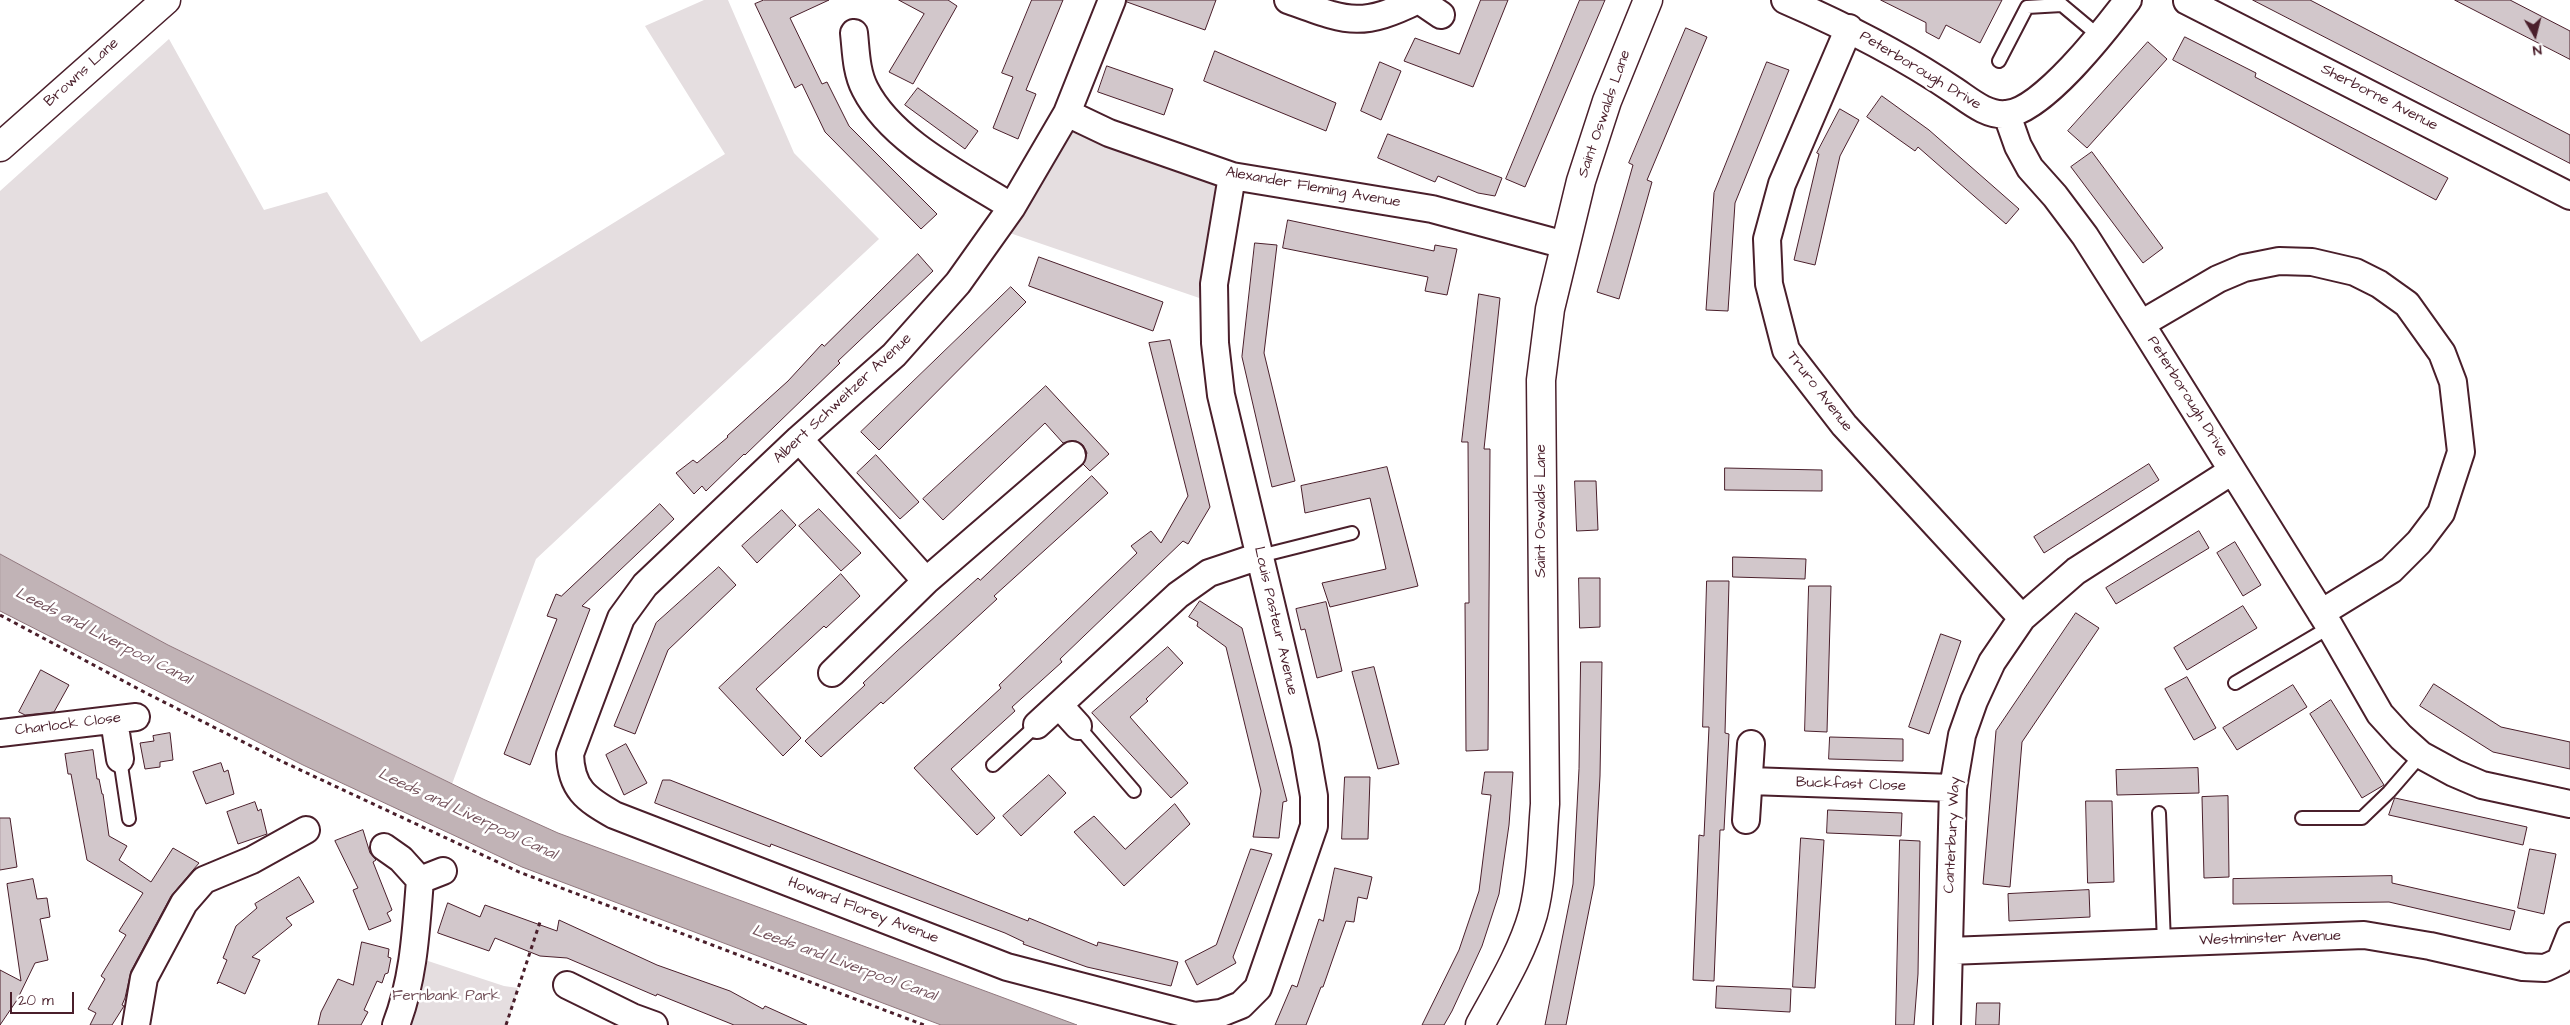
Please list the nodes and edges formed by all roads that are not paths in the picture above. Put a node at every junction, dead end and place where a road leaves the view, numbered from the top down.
1 (166, 0) edge
2 (1112, 0) edge
3 (1288, 0) edge
4 (1419, 0) edge
5 (1648, 0) edge
6 (1785, 0) edge
7 (2128, 0) edge
8 (2187, 1) edge
9 (2063, 2) edge
10 (1441, 15) dead end
11 (1849, 28) junction
12 (854, 33) dead end
13 (2099, 36) junction
14 (1999, 61) dead end
15 (1067, 113) junction
16 (2007, 115) junction
17 (0, 147) edge
18 (1232, 176) junction
19 (2570, 196) edge
20 (1012, 206) junction
21 (1565, 245) junction
22 (2141, 324) junction
23 (799, 439) junction
24 (1072, 455) dead end
25 (2232, 471) junction
26 (1352, 533) dead end
27 (1260, 556) junction
28 (926, 581) junction
29 (2022, 618) junction
30 (2326, 620) junction
31 (832, 673) dead end
32 (2235, 682) dead end
33 (1059, 705) junction
34 (1037, 725) joint
35 (1078, 726) joint
36 (0, 733) edge
37 (1751, 744) dead end
38 (570, 754) joint
39 (2422, 755) junction
40 (120, 759) joint
41 (993, 765) dead end
42 (1750, 781) junction
43 (1953, 788) junction
44 (1134, 790) dead end
45 (2570, 804) edge
46 (2159, 814) dead end
47 (2302, 818) dead end
48 (129, 819) dead end
49 (1746, 820) dead end
50 (306, 830) dead end
51 (384, 847) dead end
52 (2570, 936) edge
53 (2164, 943) junction
54 (1949, 951) junction
55 (567, 985) dead end
56 (1195, 1016) joint
57 (639, 1022) edge
58 (136, 1025) edge
59 (396, 1025) edge
60 (1480, 1025) edge
61 (1947, 1025) edge

1 - 17 street, Browns Lane
2 - 15 street, Albert Schweitzer Avenue
3 - 4 street
4 - 10 street
5 - 21 street, Saint Oswalds Lane
6 - 11 street, Peterborough Drive
7 - 13 street
8 - 19 street, Sherborne Avenue
9 - 13 lane
9 - 14 lane
11 - 16 street, Peterborough Drive
11 - 29 street, Truro Avenue
12 - 20 street
13 - 16 street
15 - 18 street, Alexander Fleming Avenue
15 - 20 street, Albert Schweitzer Avenue
16 - 22 street, Peterborough Drive
18 - 21 street, Alexander Fleming Avenue
18 - 27 street, Louis Pasteur Avenue
20 - 23 street, Albert Schweitzer Avenue
21 - 60 street, Saint Oswalds Lane
22 - 25 street, Peterborough Drive
22 - 30 street
23 - 28 street
23 - 38 street, Albert Schweitzer Avenue
24 - 28 street
25 - 29 street, Canterbury Way
25 - 30 street, Peterborough Drive
26 - 27 lane
27 - 33 street
27 - 56 street, Louis Pasteur Avenue
28 - 31 street
29 - 43 street, Canterbury Way
30 - 32 lane
30 - 39 street, Peterborough Drive
33 - 34 street
33 - 35 street
34 - 41 lane
35 - 44 lane
36 - 40 street, Charlock Close
37 - 42 street
38 - 56 street, Howard Florey Avenue
39 - 45 street, Peterborough Drive
39 - 47 lane
40 - 48 lane
42 - 43 street, Buckfast Close
42 - 49 street
43 - 54 street, Canterbury Way
46 - 53 lane
50 - 58 street
51 - 59 street
52 - 53 street, Westminster Avenue
53 - 54 street, Westminster Avenue
54 - 61 street, Canterbury Way
55 - 57 street

